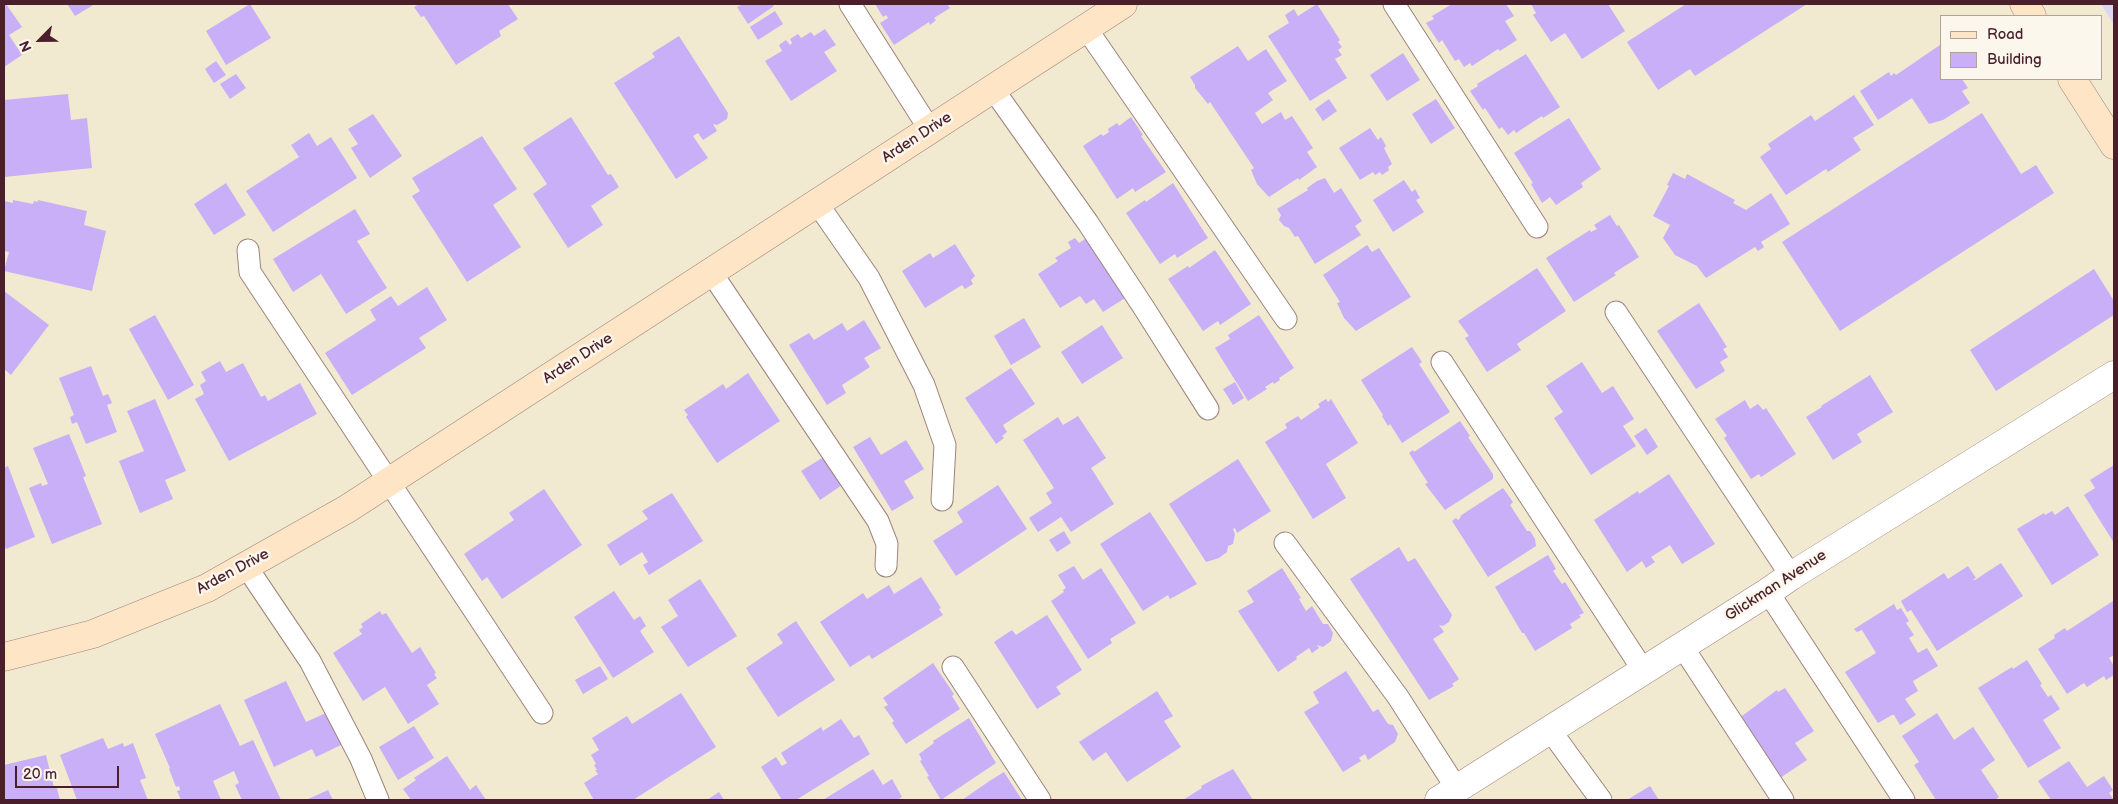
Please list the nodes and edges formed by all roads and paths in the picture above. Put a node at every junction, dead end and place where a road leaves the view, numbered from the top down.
1 (850, 4) edge
2 (1394, 4) edge
3 (2024, 4) edge
4 (1116, 6) edge
5 (2031, 15) edge
6 (1086, 28) junction
7 (2073, 80) edge
8 (993, 89) junction
9 (930, 130) junction
10 (2114, 145) edge
11 (817, 203) junction
12 (1537, 227) dead end
13 (248, 250) dead end
14 (710, 272) junction
15 (1616, 312) dead end
16 (1286, 319) dead end
17 (1442, 362) dead end
18 (2114, 375) edge
19 (1208, 409) dead end
20 (389, 482) junction
21 (942, 500) dead end
22 (1285, 543) dead end
23 (246, 566) junction
24 (886, 566) dead end
25 (1791, 576) junction
26 (1768, 592) junction
27 (1682, 646) junction
28 (4, 657) edge
29 (953, 667) dead end
30 (1643, 670) junction
31 (542, 713) dead end
32 (1550, 730) junction
33 (1448, 794) edge
34 (378, 800) edge
35 (1040, 800) edge
36 (1601, 800) edge
37 (1784, 800) edge
38 (1904, 800) edge

1 - 9 lane
2 - 12 lane
3 - 5 street
4 - 6 street, Arden Drive
6 - 8 street, Arden Drive
6 - 16 lane
7 - 10 street
8 - 9 street, Arden Drive
8 - 19 lane
9 - 11 street, Arden Drive
11 - 14 street, Arden Drive
11 - 21 lane
13 - 20 lane
14 - 20 street, Arden Drive
14 - 24 lane
15 - 25 lane
17 - 30 lane
18 - 25 street, Glickman Avenue
20 - 23 street, Arden Drive
20 - 31 lane
22 - 33 lane
23 - 28 street, Arden Drive
23 - 34 lane
25 - 26 street, Glickman Avenue
26 - 27 street, Glickman Avenue
26 - 38 lane
27 - 30 street, Glickman Avenue
27 - 37 lane
29 - 35 lane
30 - 32 street, Glickman Avenue
32 - 33 street, Glickman Avenue
32 - 36 lane

